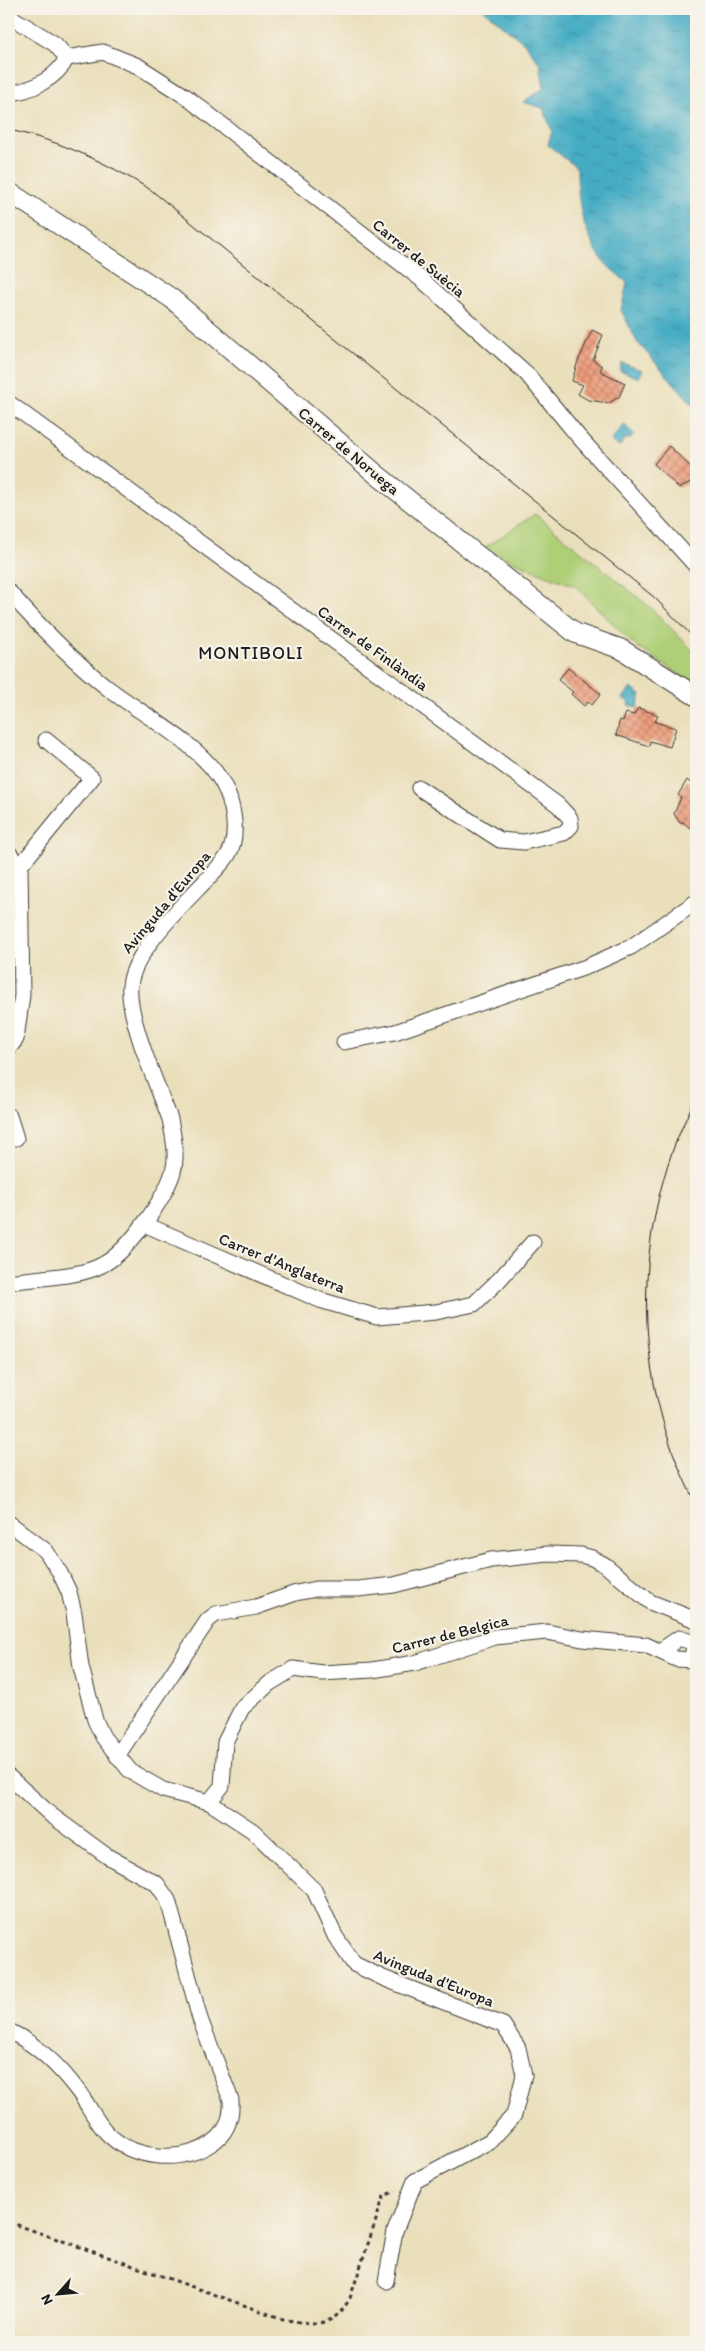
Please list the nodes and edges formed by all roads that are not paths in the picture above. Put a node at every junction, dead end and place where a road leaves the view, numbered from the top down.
1 (9, 16) edge
2 (67, 58) junction
3 (9, 93) edge
4 (9, 192) edge
5 (9, 403) edge
6 (696, 566) edge
7 (9, 592) edge
8 (696, 696) edge
9 (46, 740) dead end
10 (419, 788) dead end
11 (9, 853) edge
12 (20, 866) junction
13 (696, 902) edge
14 (344, 1042) dead end
15 (9, 1048) edge
16 (9, 1116) edge
17 (16, 1138) dead end
18 (144, 1224) junction
19 (533, 1242) dead end
20 (9, 1282) edge
21 (9, 1523) edge
22 (696, 1620) edge
23 (694, 1660) edge
24 (117, 1756) junction
25 (9, 1776) edge
26 (208, 1802) junction
27 (9, 2031) edge
28 (386, 2282) dead end

1 - 2 street
2 - 3 street
2 - 6 street, Carrer de Suècia
4 - 8 street, Carrer de Noruega
5 - 10 street, Carrer de Finlàndia
7 - 18 street, Avinguda d'Europa
9 - 12 street
11 - 12 street
12 - 15 street
13 - 14 street
16 - 17 street
18 - 19 street, Carrer d'Anglaterra
18 - 20 street, Avinguda d'Europa
21 - 24 street, Avinguda d'Europa
22 - 24 street
23 - 26 street, Carrer de Belgica
24 - 26 street, Avinguda d'Europa
25 - 27 street
26 - 28 street, Avinguda d'Europa

